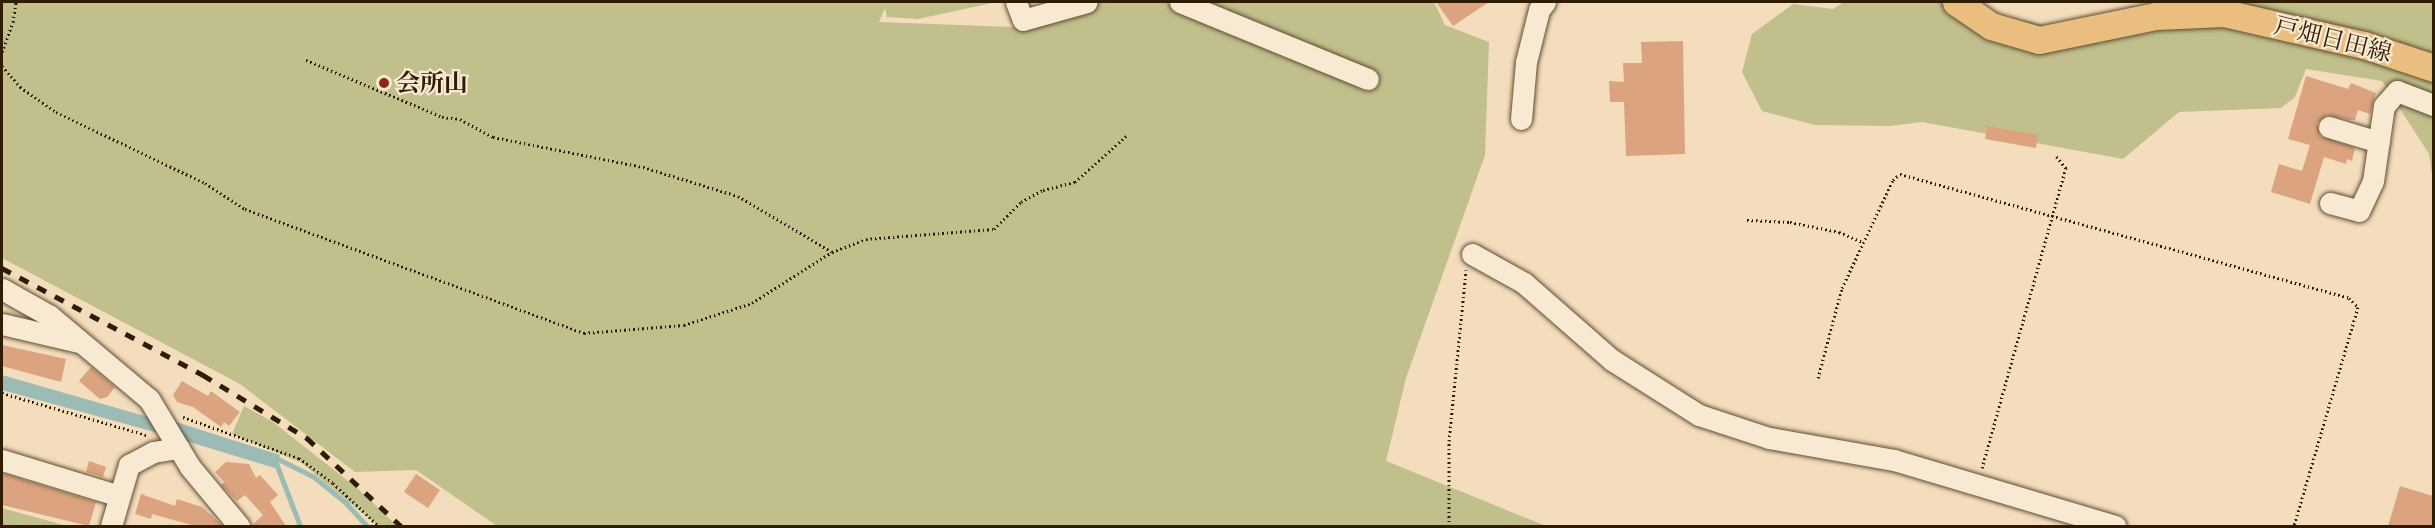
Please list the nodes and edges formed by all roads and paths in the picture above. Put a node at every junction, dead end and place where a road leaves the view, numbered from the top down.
1 (16, 2) edge
2 (1016, 2) edge
3 (1087, 2) edge
4 (1180, 2) edge
5 (1545, 2) edge
6 (1956, 2) edge
7 (2, 52) edge
8 (306, 60) dead end
9 (2, 66) edge
10 (2433, 69) edge
11 (1368, 79) dead end
12 (2433, 105) edge
13 (1521, 119) dead end
14 (2329, 127) dead end
15 (1126, 136) dead end
16 (2379, 142) junction
17 (2055, 155) dead end
18 (2330, 203) dead end
19 (2054, 216) junction
20 (1747, 220) dead end
21 (1862, 242) junction
22 (832, 252) junction
23 (1472, 254) joint
24 (2, 289) edge
25 (2, 324) edge
26 (86, 343) junction
27 (1818, 378) dead end
28 (2, 393) edge
29 (155, 409) junction
30 (176, 443) junction
31 (2, 460) edge
32 (1977, 485) junction
33 (120, 496) junction
34 (111, 526) edge
35 (239, 526) edge
36 (380, 526) edge
37 (1449, 526) edge
38 (2115, 526) edge
39 (2294, 526) edge

1 - 7 path
2 - 3 street
4 - 11 street
5 - 13 street
6 - 10 main road, 戸畑日田線
8 - 22 path
9 - 22 path
12 - 16 street
14 - 16 street
15 - 22 path
16 - 18 street
17 - 19 path
19 - 21 path
19 - 32 path
19 - 39 path
20 - 21 path
21 - 27 path
23 - 32 street
23 - 37 path
24 - 26 street
25 - 26 street
26 - 29 street
28 - 30 path
29 - 30 street
29 - 36 path
30 - 33 street
30 - 35 street
31 - 33 street
32 - 38 street
33 - 34 street

